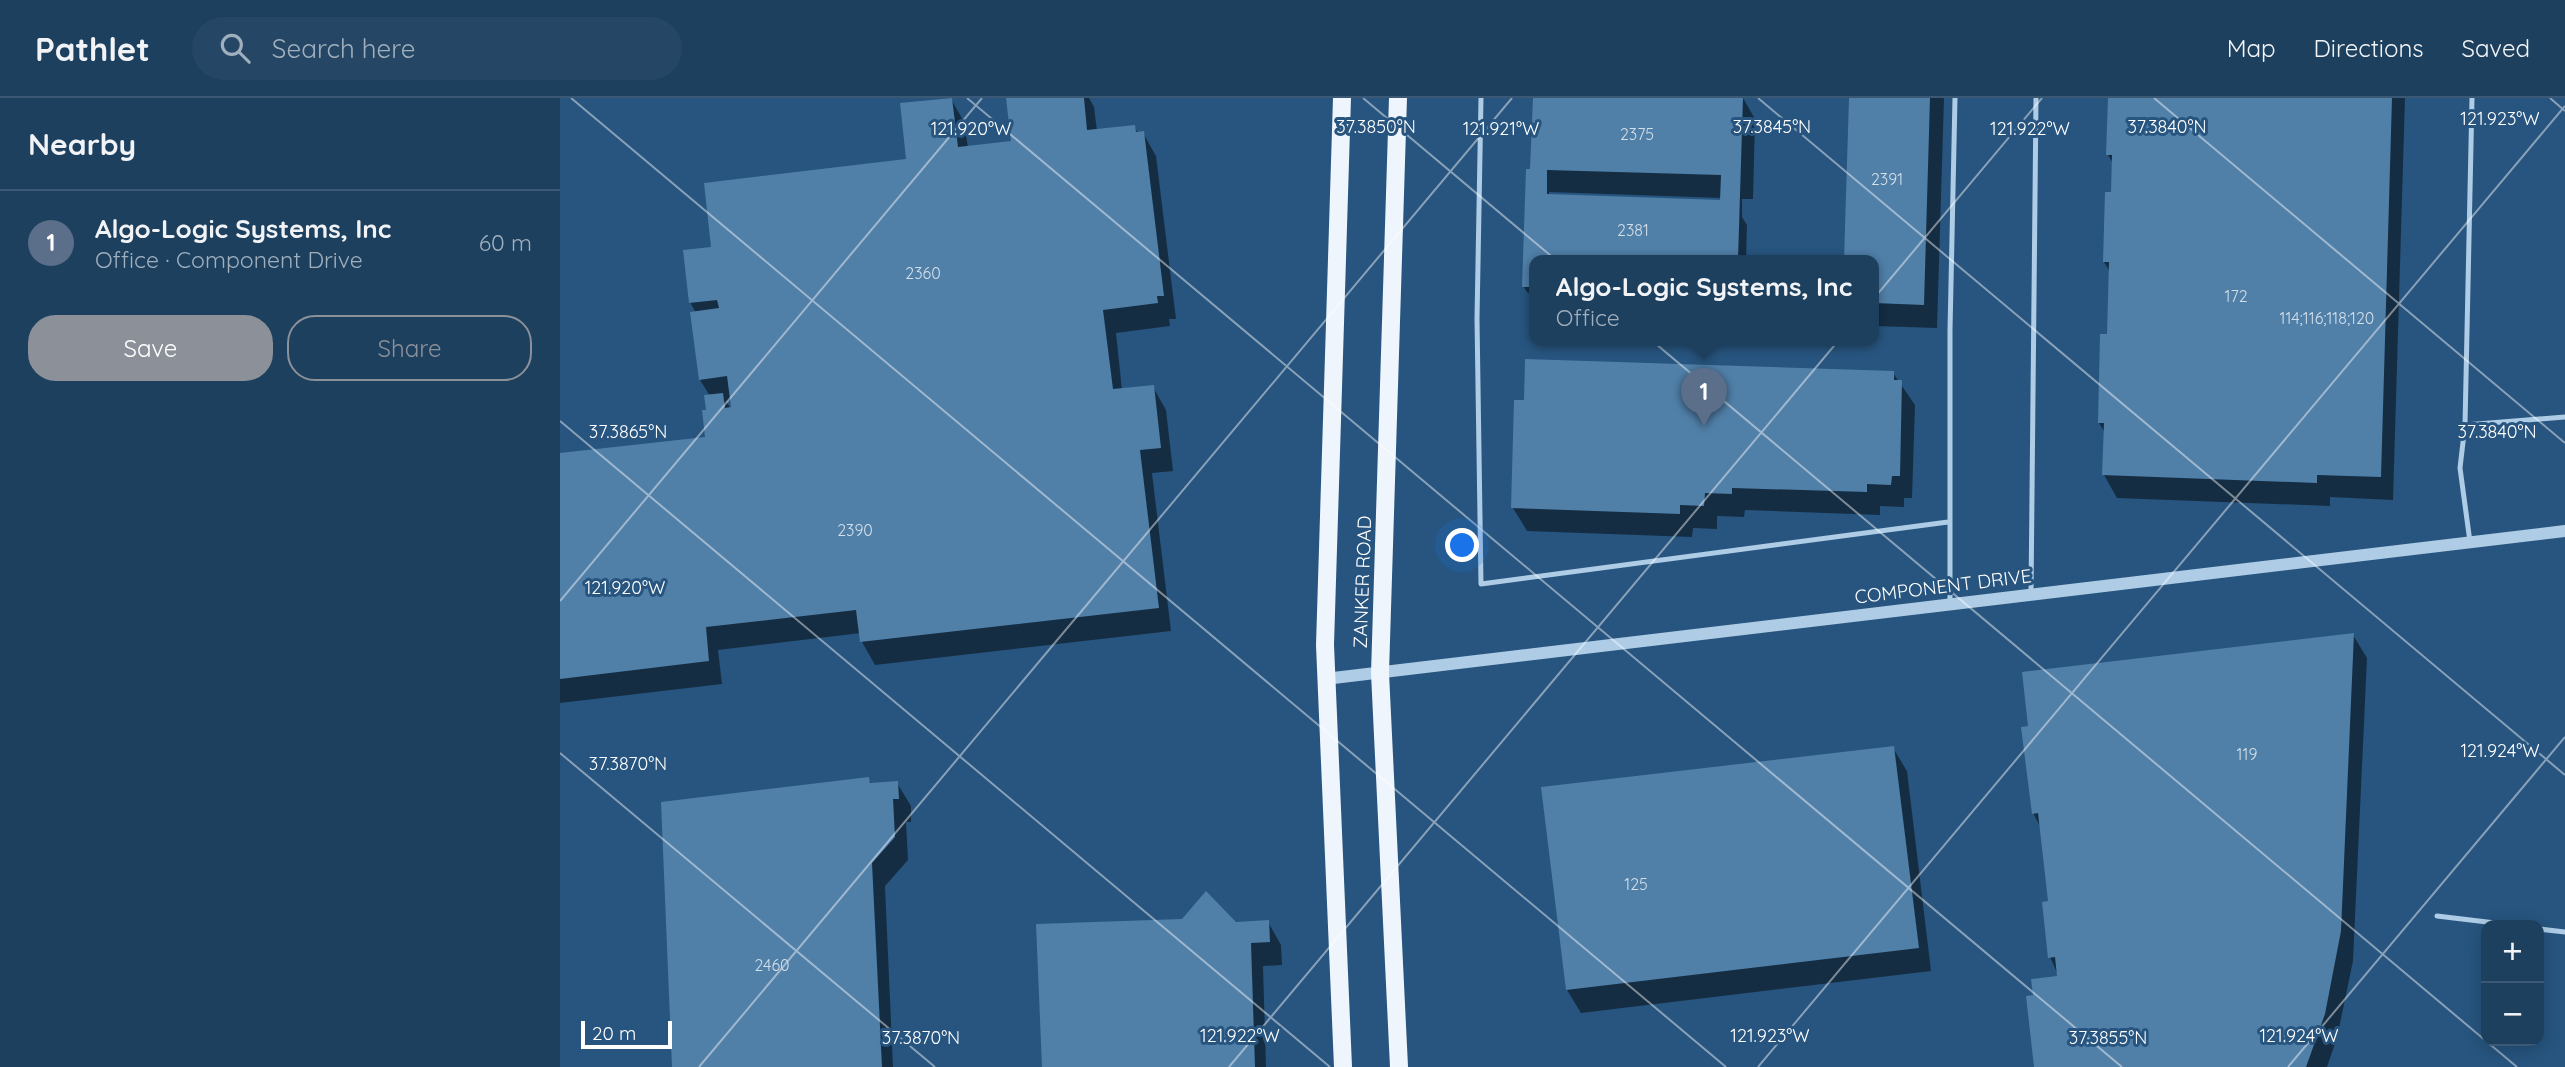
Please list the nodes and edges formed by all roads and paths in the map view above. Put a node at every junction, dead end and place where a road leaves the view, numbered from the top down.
1 (1342, 98) edge
2 (1398, 98) edge
3 (1481, 98) edge
4 (1955, 98) edge
5 (2036, 98) edge
6 (2472, 98) edge
7 (2565, 416) edge
8 (2465, 425) junction
9 (1948, 522) junction
10 (2565, 531) edge
11 (2470, 542) junction
12 (2031, 594) junction
13 (1950, 604) junction
14 (1380, 673) junction
15 (1325, 679) junction
16 (2437, 916) dead end
17 (2481, 921) edge
18 (2544, 930) edge
19 (2565, 932) edge
20 (1343, 1067) edge
21 (1399, 1067) edge

1 - 15 main road, ZANKER ROAD
2 - 14 main road, ZANKER ROAD
3 - 9 lane
4 - 9 lane
5 - 12 lane
6 - 8 lane
7 - 8 lane
8 - 11 lane
9 - 13 lane
10 - 11 street, COMPONENT DRIVE
11 - 12 street, COMPONENT DRIVE
12 - 13 street, COMPONENT DRIVE
13 - 14 street, COMPONENT DRIVE
14 - 15 street, COMPONENT DRIVE
14 - 21 main road, ZANKER ROAD
15 - 20 main road, ZANKER ROAD
16 - 17 lane
18 - 19 lane

